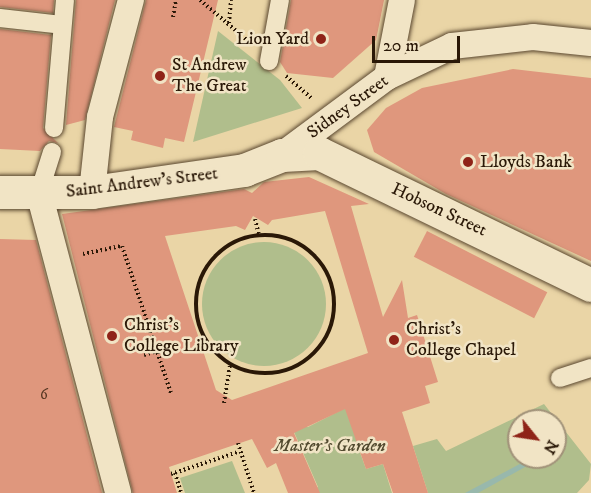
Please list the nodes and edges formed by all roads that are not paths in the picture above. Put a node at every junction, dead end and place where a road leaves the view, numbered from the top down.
1 (64, 0) edge
2 (130, 0) edge
3 (280, 0) edge
4 (402, 0) edge
5 (0, 18) edge
6 (62, 25) junction
7 (591, 43) edge
8 (269, 61) dead end
9 (387, 77) junction
10 (54, 128) dead end
11 (52, 152) dead end
12 (282, 155) junction
13 (0, 192) edge
14 (92, 192) junction
15 (39, 194) junction
16 (591, 285) edge
17 (591, 368) edge
18 (560, 378) dead end
19 (118, 493) edge

1 - 6 lane
2 - 14 street
3 - 8 lane
4 - 9 street
5 - 6 lane
6 - 10 lane
7 - 9 street, Sidney Street
9 - 12 street, Sidney Street
11 - 15 lane
12 - 14 street, Saint Andrew's Street
12 - 16 street, Hobson Street
13 - 15 street, Saint Andrew's Street
14 - 15 street, Saint Andrew's Street
15 - 19 street
17 - 18 lane

